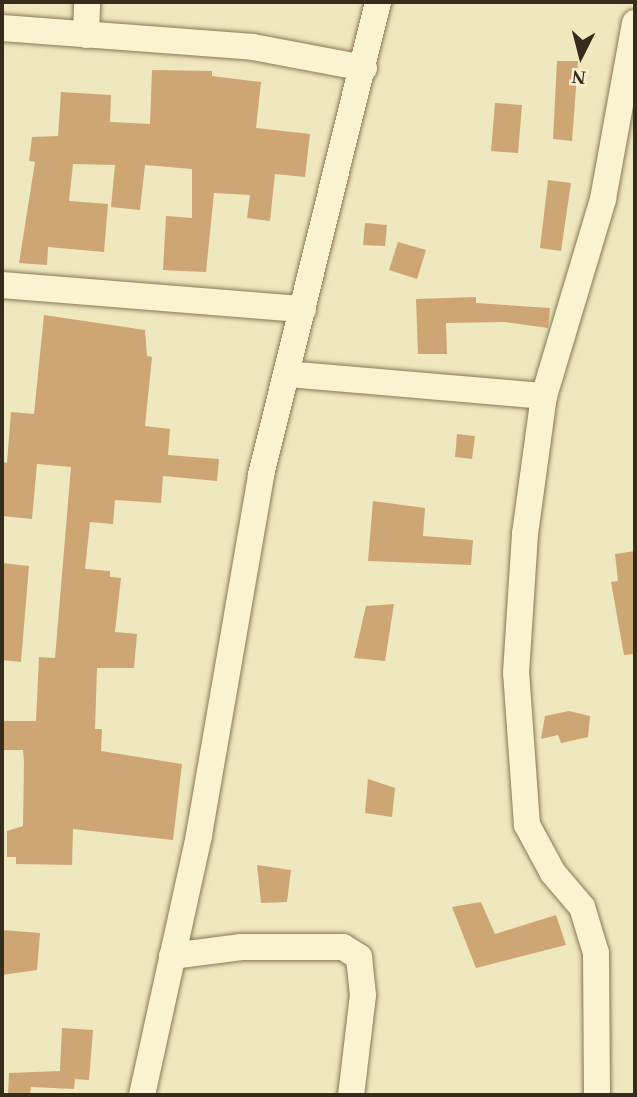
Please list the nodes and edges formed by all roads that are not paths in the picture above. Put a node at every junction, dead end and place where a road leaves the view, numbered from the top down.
1 (86, 2) edge
2 (378, 2) edge
3 (635, 23) edge
4 (2, 28) edge
5 (86, 35) junction
6 (365, 68) junction
7 (2, 285) edge
8 (303, 309) junction
9 (287, 374) junction
10 (544, 396) junction
11 (172, 956) junction
12 (142, 1095) edge
13 (351, 1095) edge
14 (597, 1095) edge

1 - 5 street
2 - 6 street
3 - 10 street
4 - 5 street
5 - 6 street
6 - 8 street
7 - 8 street
8 - 9 street
9 - 10 street
9 - 11 street
10 - 14 street
11 - 12 street
11 - 13 street

